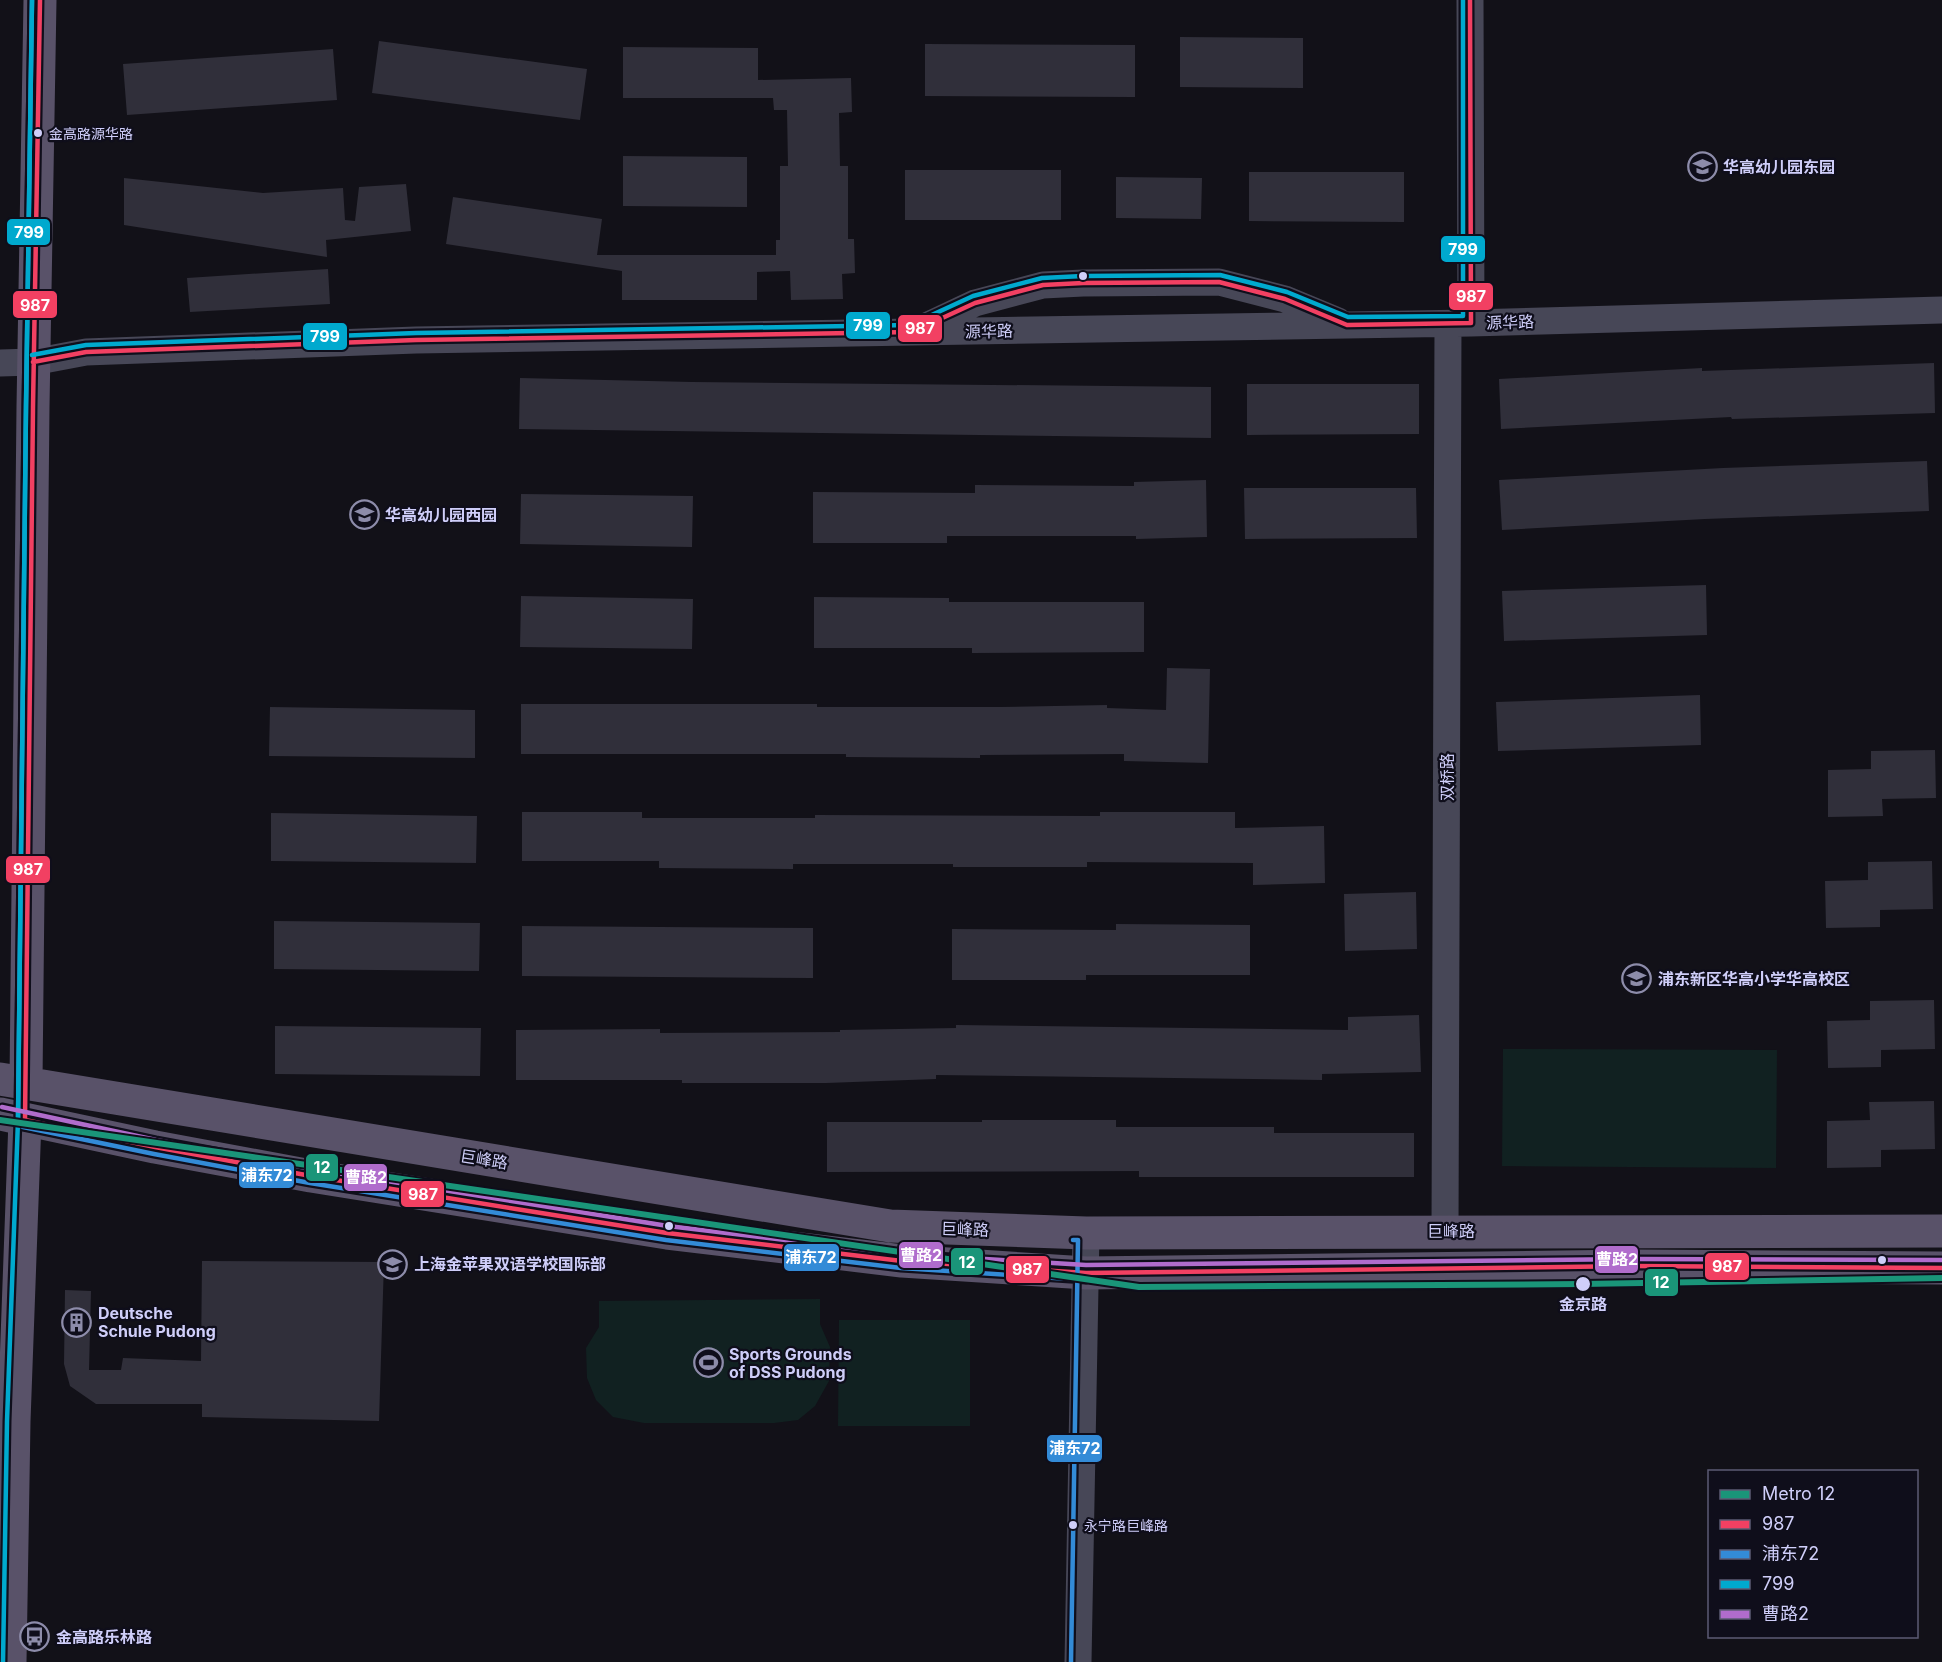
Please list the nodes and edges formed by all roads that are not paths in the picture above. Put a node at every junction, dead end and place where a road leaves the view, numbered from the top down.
1 (40, 0) edge
2 (1470, 0) edge
3 (1942, 310) edge
4 (1459, 323) junction
5 (1347, 326) junction
6 (912, 332) junction
7 (33, 362) junction
8 (0, 363) edge
9 (13, 1081) edge
10 (13, 1117) edge
11 (1445, 1231) junction
12 (1942, 1231) edge
13 (1086, 1233) junction
14 (1942, 1268) edge
15 (1086, 1273) junction
16 (7, 1421) edge
17 (10, 1662) edge
18 (1078, 1662) edge

1 - 7 main road
2 - 4 street, 双桥路
3 - 4 street, 源华路
4 - 5 street, 源华路
4 - 11 street, 双桥路
5 - 6 street, 源华路
5 - 6 street
6 - 7 street, 源华路
7 - 8 street, 源华路
7 - 9 main road
9 - 10 street
9 - 13 main road, 巨峰路
10 - 15 main road
10 - 16 main road
11 - 12 main road, 巨峰路
11 - 13 main road, 巨峰路
13 - 15 street
14 - 15 main road
15 - 18 street
16 - 17 main road

